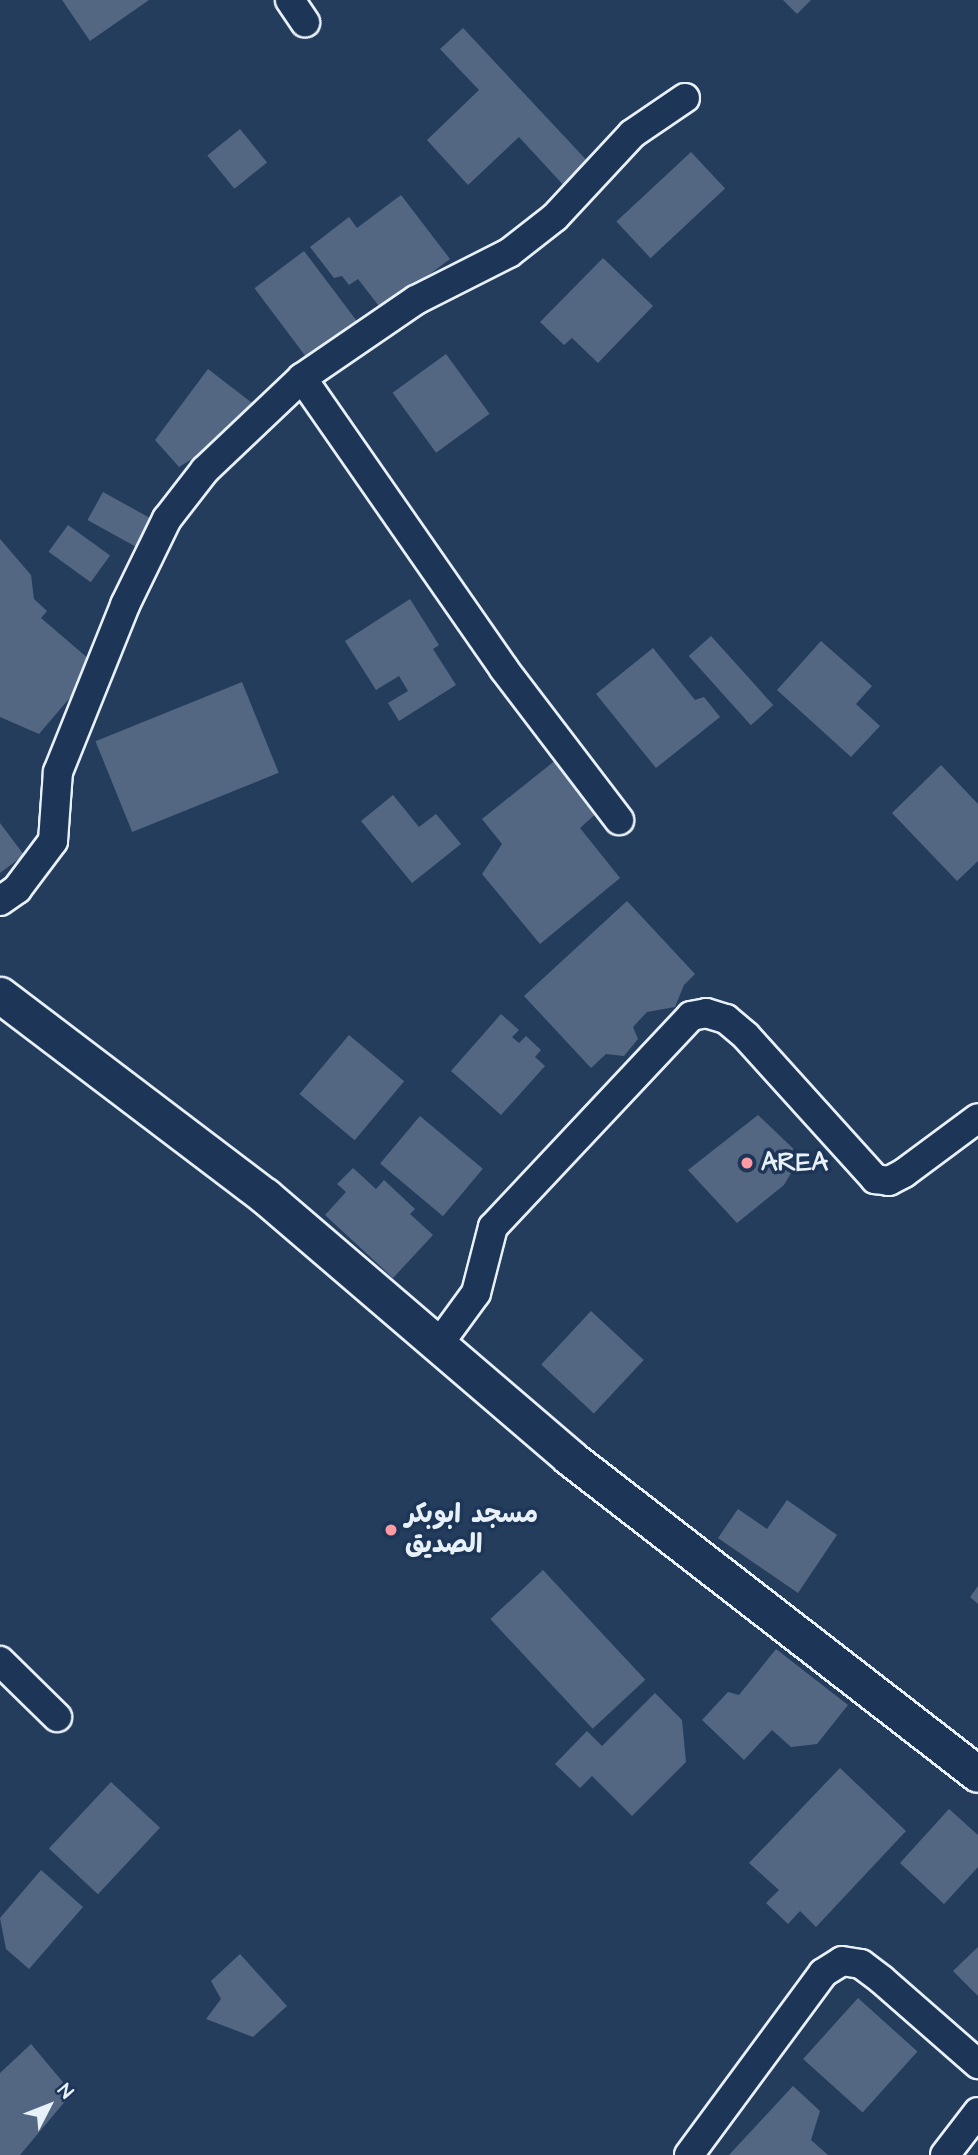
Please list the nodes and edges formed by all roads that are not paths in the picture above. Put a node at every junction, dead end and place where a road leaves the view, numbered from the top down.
1 (685, 99) dead end
2 (302, 378) junction
3 (619, 821) dead end
4 (0, 901) edge
5 (0, 995) edge
6 (978, 1118) edge
7 (438, 1345) junction
8 (0, 1661) edge
9 (57, 1717) dead end
10 (978, 1774) edge
11 (978, 2063) edge
12 (978, 2112) edge
13 (690, 2155) edge
14 (945, 2155) edge

1 - 2 street
2 - 3 street
2 - 4 street
5 - 7 street
6 - 7 street
7 - 10 street
8 - 9 street
11 - 13 street
12 - 14 street

